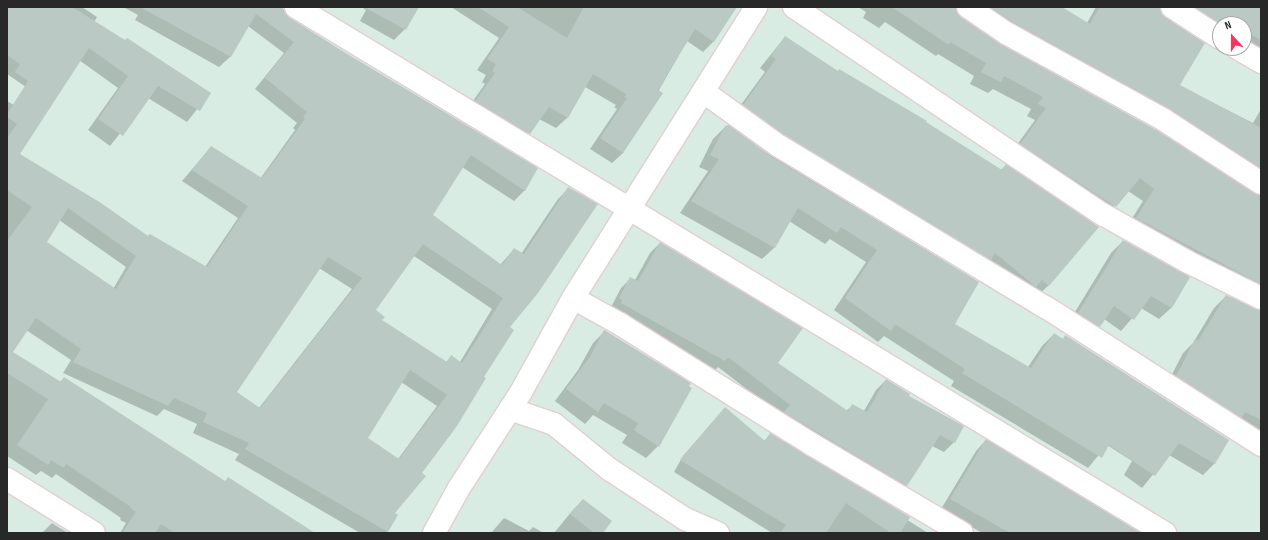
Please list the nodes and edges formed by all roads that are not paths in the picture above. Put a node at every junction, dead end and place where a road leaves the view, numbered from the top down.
1 (296, 7) edge
2 (756, 7) edge
3 (794, 7) edge
4 (968, 7) edge
5 (1172, 7) edge
6 (1212, 33) edge
7 (1250, 56) edge
8 (1261, 62) edge
9 (704, 92) junction
10 (1261, 183) edge
11 (629, 207) junction
12 (573, 298) junction
13 (1261, 298) edge
14 (510, 409) junction
15 (1261, 445) edge
16 (7, 479) edge
17 (94, 533) edge
18 (434, 533) edge
19 (718, 533) edge
20 (962, 533) edge
21 (1165, 533) edge

1 - 11 street
2 - 9 street
3 - 13 street
4 - 10 street
5 - 6 street
7 - 8 street
9 - 11 street
9 - 15 street
11 - 12 street
11 - 21 street
12 - 14 street
12 - 20 street
14 - 18 street
14 - 19 street
16 - 17 street

